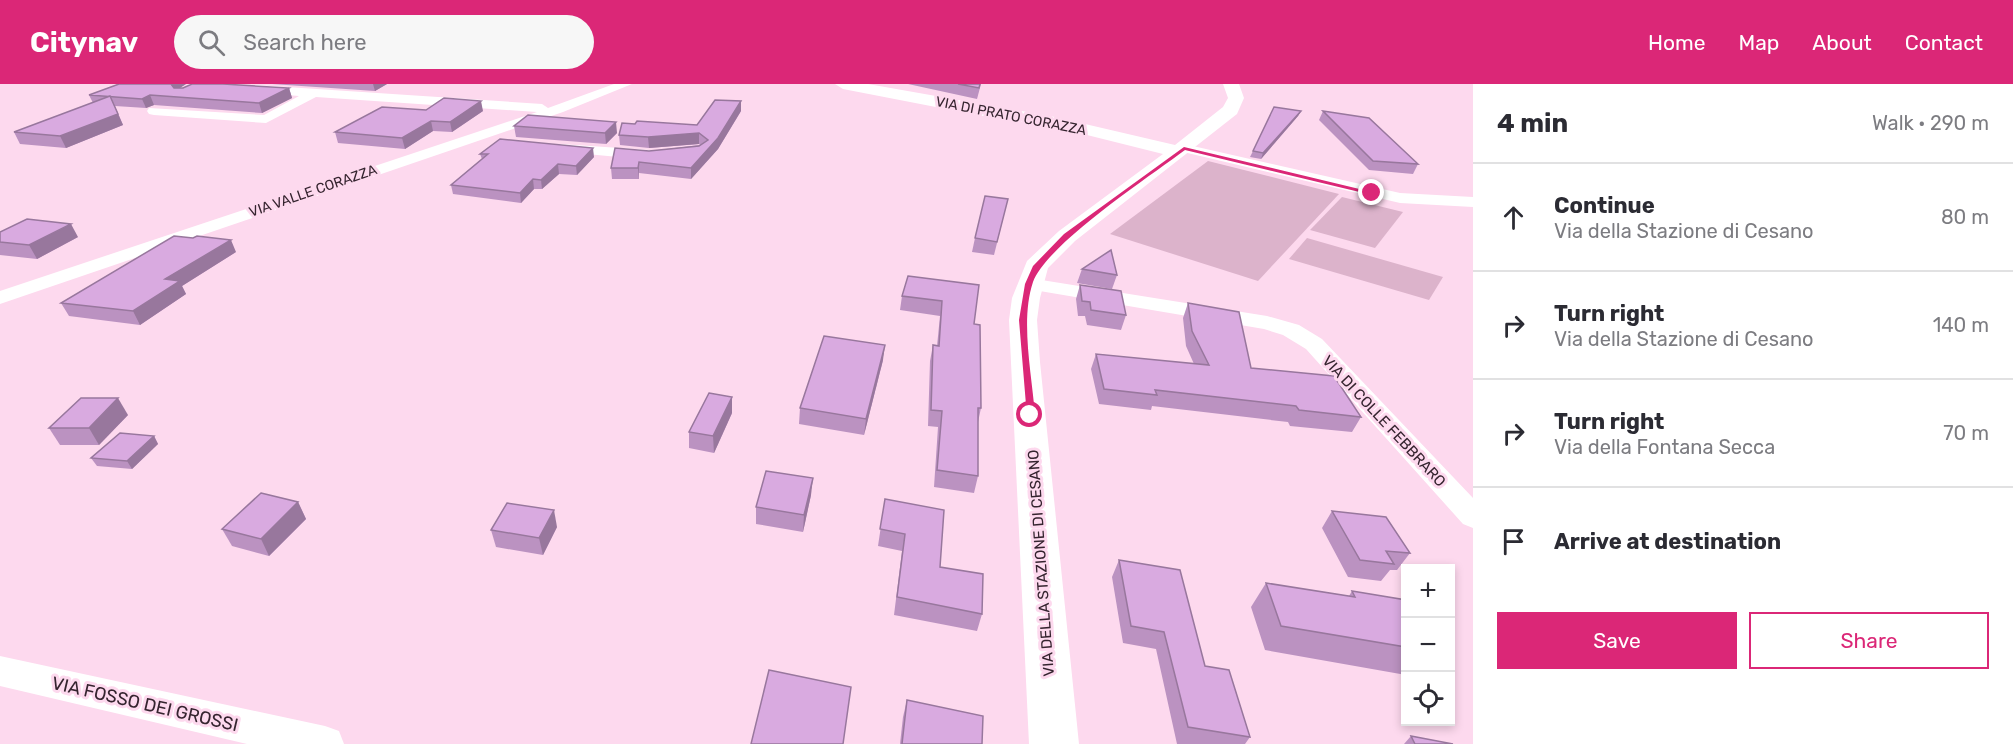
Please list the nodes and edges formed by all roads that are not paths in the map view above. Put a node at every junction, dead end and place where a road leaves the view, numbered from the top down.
1 (626, 84) edge
2 (843, 84) edge
3 (1231, 84) edge
4 (244, 88) edge
5 (315, 92) junction
6 (154, 111) dead end
7 (561, 115) junction
8 (465, 140) junction
9 (510, 144) edge
10 (544, 146) edge
11 (1181, 150) junction
12 (669, 154) edge
13 (1473, 202) edge
14 (1029, 284) junction
15 (0, 298) edge
16 (1473, 517) edge
17 (0, 671) edge
18 (325, 744) edge
19 (1054, 744) edge

1 - 7 street, VIA VALLE CORAZZA
2 - 11 street, VIA DI PRATO CORAZZA
3 - 11 street, VIA DELLA STAZIONE DI CESANO
4 - 5 street
5 - 6 street
5 - 7 street
7 - 8 street, VIA VALLE CORAZZA
8 - 9 street
8 - 15 street, VIA VALLE CORAZZA
10 - 12 street
11 - 13 street
11 - 14 street, VIA DELLA STAZIONE DI CESANO
14 - 16 street, VIA DI COLLE FEBBRARO
14 - 19 street, VIA DELLA STAZIONE DI CESANO
17 - 18 street, VIA FOSSO DEI GROSSI

